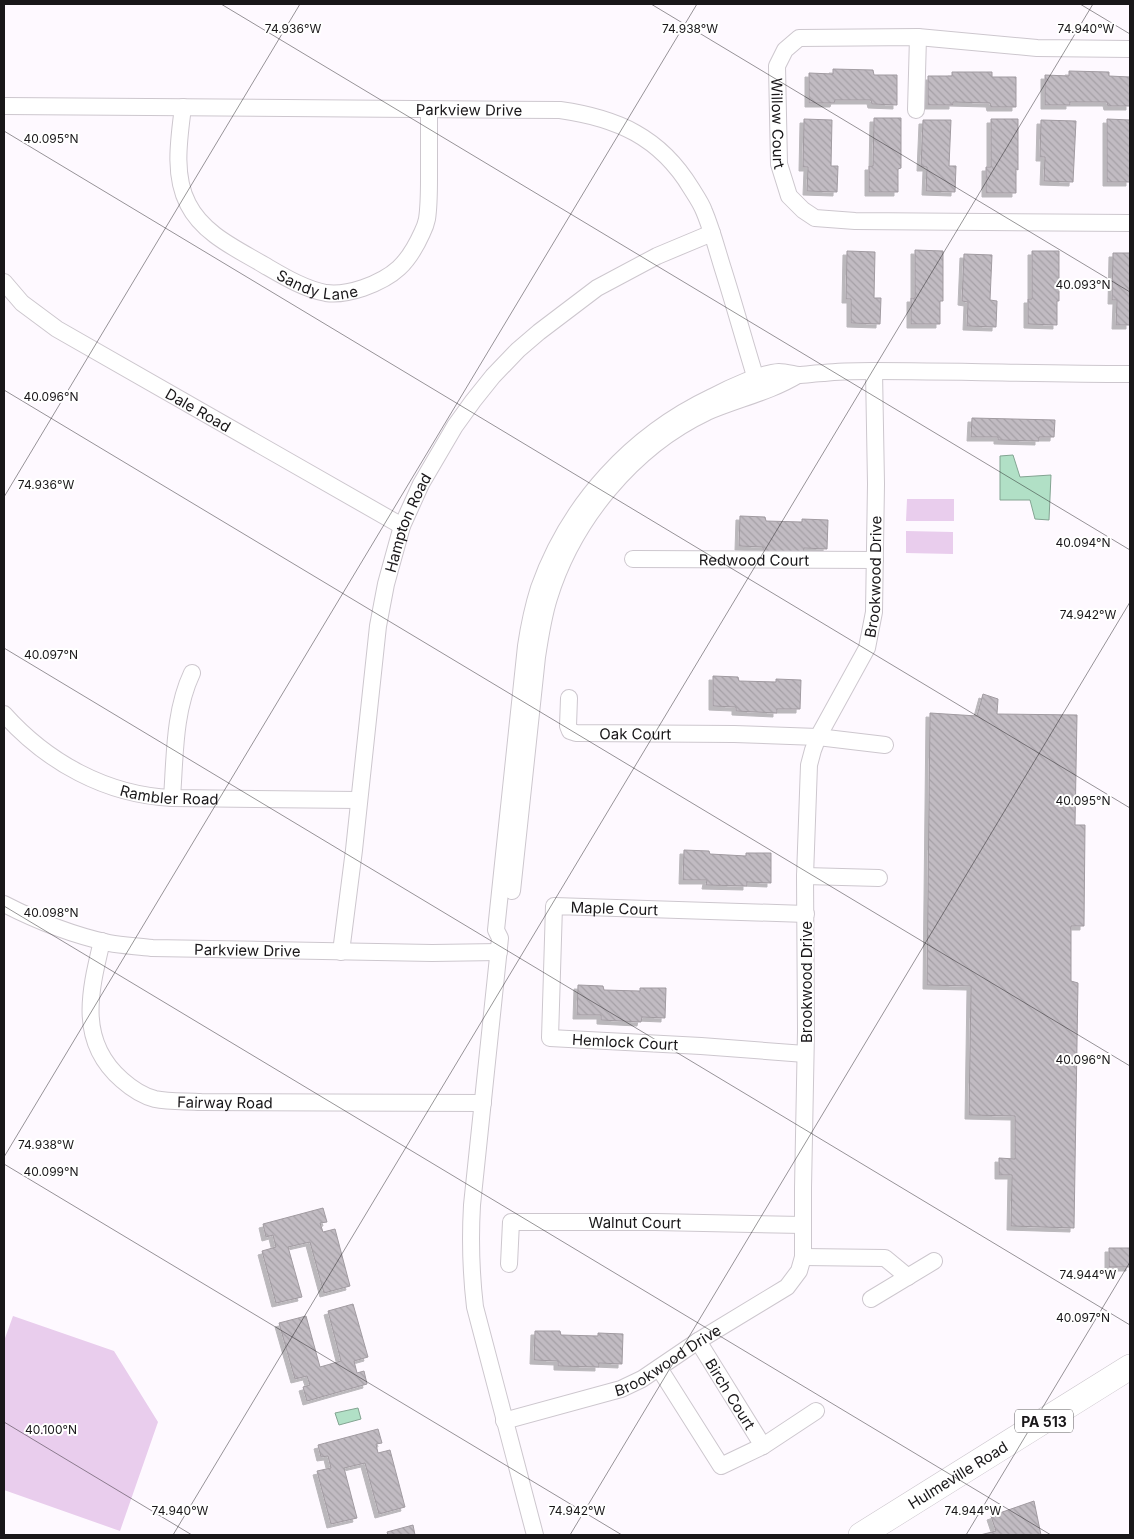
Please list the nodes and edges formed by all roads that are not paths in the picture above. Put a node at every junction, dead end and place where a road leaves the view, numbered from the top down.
1 (918, 37) junction
2 (1130, 49) edge
3 (4, 106) edge
4 (182, 107) junction
5 (429, 109) junction
6 (916, 110) dead end
7 (1130, 223) edge
8 (712, 233) junction
9 (4, 282) edge
10 (874, 371) junction
11 (1130, 374) edge
12 (758, 385) junction
13 (402, 526) junction
14 (632, 559) dead end
15 (875, 560) junction
16 (192, 673) dead end
17 (569, 698) dead end
18 (4, 714) edge
19 (818, 737) junction
20 (885, 745) dead end
21 (172, 798) junction
22 (359, 800) junction
23 (805, 876) junction
24 (879, 878) dead end
25 (4, 904) edge
26 (806, 914) junction
27 (102, 941) junction
28 (500, 944) junction
29 (341, 952) junction
30 (550, 1038) joint
31 (805, 1054) junction
32 (483, 1103) junction
33 (803, 1225) junction
34 (803, 1257) junction
35 (934, 1261) dead end
36 (509, 1264) dead end
37 (908, 1277) junction
38 (870, 1299) dead end
39 (698, 1342) junction
40 (1130, 1367) edge
41 (659, 1368) junction
42 (816, 1411) dead end
43 (504, 1421) junction
44 (763, 1446) junction
45 (534, 1535) edge
46 (861, 1535) edge

1 - 2 street, Willow Court
1 - 6 street
1 - 7 street, Willow Court
3 - 4 street, Parkview Drive
4 - 5 street, Parkview Drive
4 - 5 street, Sandy Lane
5 - 8 street, Parkview Drive
8 - 12 street, Parkview Drive
8 - 13 street, Hampton Road
9 - 13 street, Dale Road
10 - 11 street
10 - 12 street
10 - 15 street, Brookwood Drive
12 - 28 street
13 - 22 street, Hampton Road
14 - 15 street, Redwood Court
15 - 19 street, Brookwood Drive
16 - 21 street
17 - 19 street, Oak Court
18 - 21 street, Rambler Road
19 - 20 street
19 - 23 street, Brookwood Drive
21 - 22 street, Rambler Road
22 - 29 street, Hampton Road
23 - 24 street
23 - 26 street, Brookwood Drive
25 - 27 street, Parkview Drive
26 - 30 street, Maple Court
26 - 31 street, Brookwood Drive
27 - 29 street, Parkview Drive
27 - 32 street, Fairway Road
28 - 29 street, Parkview Drive
28 - 32 street
30 - 31 street, Hemlock Court
31 - 33 street, Brookwood Drive
32 - 43 street
33 - 34 street, Brookwood Drive
33 - 36 street, Walnut Court
34 - 37 street
34 - 39 street, Brookwood Drive
35 - 37 street
37 - 38 street
39 - 41 street, Brookwood Drive
39 - 44 street, Birch Court
40 - 46 main road, Hulmeville Road / PA 513
41 - 43 street, Brookwood Drive
41 - 44 street
42 - 44 street
43 - 45 street

